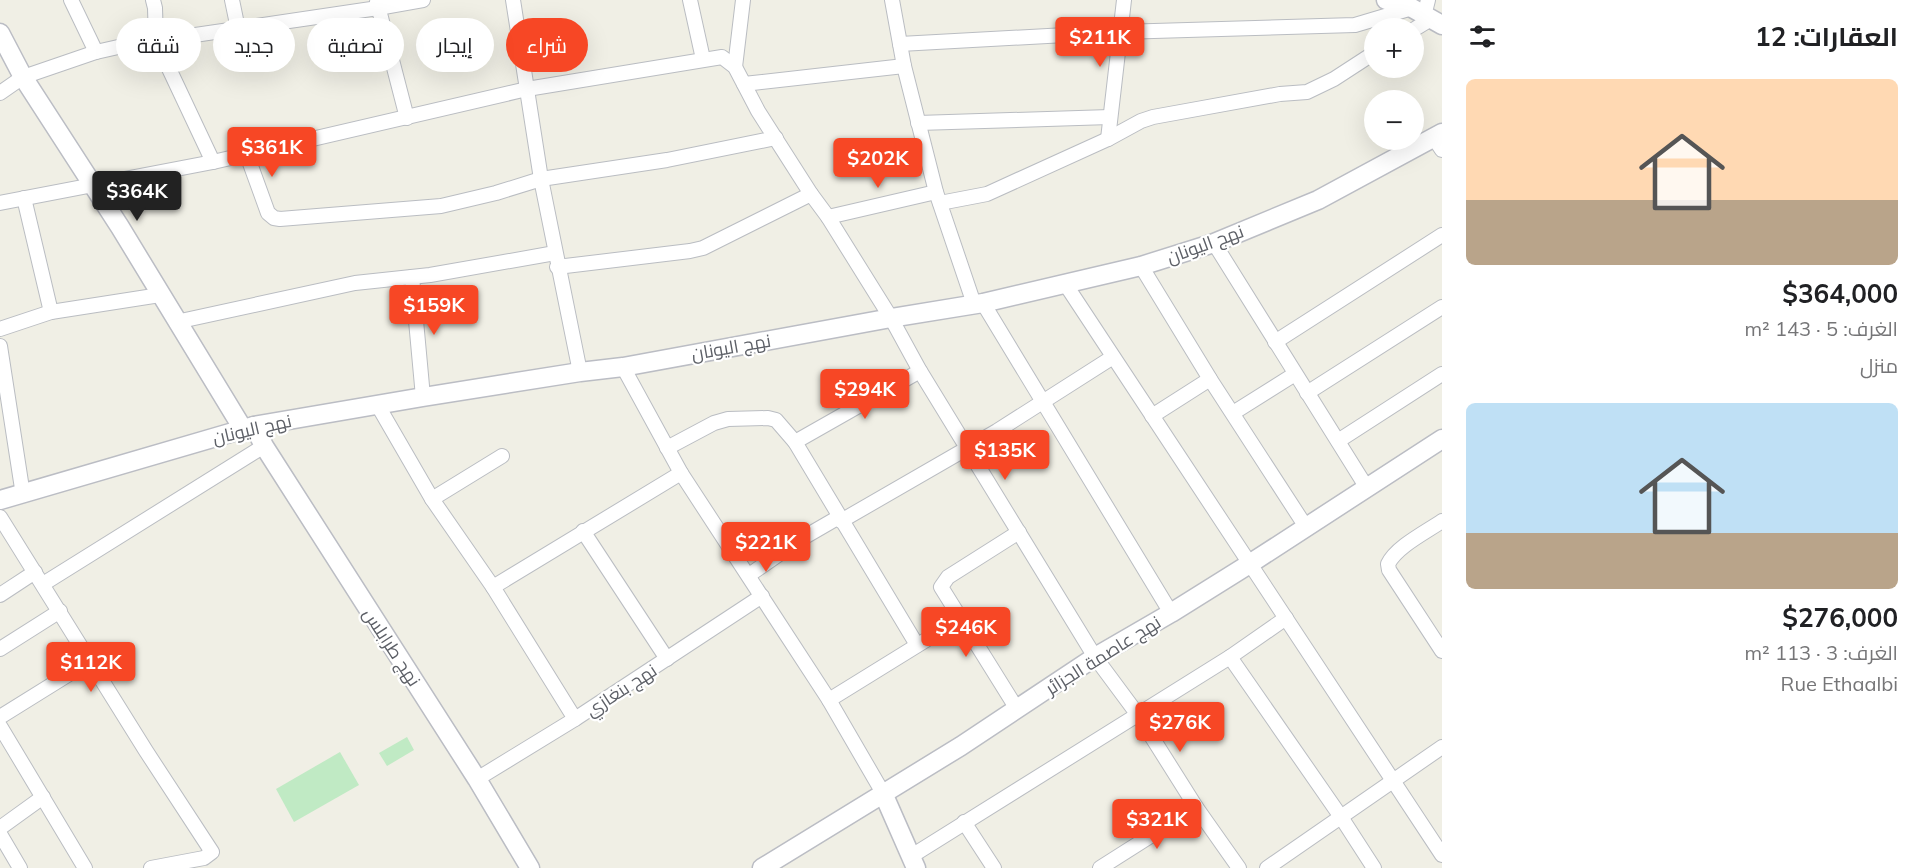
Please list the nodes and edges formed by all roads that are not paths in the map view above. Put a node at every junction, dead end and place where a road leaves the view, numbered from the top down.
1 (71, 0) edge
2 (153, 0) edge
3 (232, 0) edge
4 (423, 0) edge
5 (513, 0) edge
6 (690, 0) edge
7 (743, 0) edge
8 (892, 0) edge
9 (1124, 0) edge
10 (1386, 0) edge
11 (377, 4) edge
12 (1425, 16) edge
13 (155, 18) edge
14 (236, 18) edge
15 (295, 19) edge
16 (1120, 32) junction
17 (0, 33) edge
18 (900, 44) junction
19 (116, 48) edge
20 (96, 52) junction
21 (703, 59) junction
22 (1364, 60) edge
23 (904, 66) junction
24 (735, 67) junction
25 (171, 72) edge
26 (23, 77) junction
27 (744, 84) junction
28 (527, 89) junction
29 (0, 93) edge
30 (1110, 117) junction
31 (407, 118) junction
32 (918, 123) junction
33 (776, 138) junction
34 (1108, 139) junction
35 (1439, 140) edge
36 (247, 155) junction
37 (213, 162) junction
38 (541, 179) junction
39 (93, 186) junction
40 (810, 194) junction
41 (24, 198) junction
42 (938, 198) junction
43 (0, 203) edge
44 (828, 217) junction
45 (1442, 235) edge
46 (1214, 243) junction
47 (555, 252) junction
48 (1141, 266) junction
49 (557, 267) junction
50 (412, 277) junction
51 (1066, 285) junction
52 (160, 295) junction
53 (978, 304) junction
54 (1442, 307) edge
55 (51, 312) junction
56 (891, 318) junction
57 (176, 322) junction
58 (0, 329) edge
59 (1275, 342) junction
60 (0, 346) edge
61 (1113, 357) junction
62 (623, 367) junction
63 (920, 371) junction
64 (580, 372) junction
65 (1295, 374) junction
66 (1442, 374) edge
67 (1210, 379) junction
68 (1307, 393) junction
69 (423, 397) junction
70 (1041, 402) junction
71 (377, 404) junction
72 (1233, 413) junction
73 (1152, 416) junction
74 (249, 428) junction
75 (1442, 439) edge
76 (1338, 441) junction
77 (795, 442) junction
78 (264, 447) junction
79 (667, 448) junction
80 (966, 448) junction
81 (502, 456) dead end
82 (681, 473) junction
83 (1367, 488) junction
84 (22, 495) junction
85 (432, 499) junction
86 (0, 500) edge
87 (0, 518) edge
88 (840, 519) junction
89 (1442, 521) edge
90 (1306, 527) junction
91 (583, 531) junction
92 (1019, 532) junction
93 (3, 533) edge
94 (1251, 563) junction
95 (35, 572) junction
96 (749, 575) junction
97 (42, 584) junction
98 (493, 587) junction
99 (0, 595) edge
100 (762, 596) junction
101 (60, 611) junction
102 (1171, 613) junction
103 (1286, 618) junction
104 (960, 619) junction
105 (916, 645) junction
106 (0, 649) edge
107 (1442, 651) edge
108 (1095, 657) junction
109 (1230, 657) junction
110 (667, 659) junction
111 (90, 661) junction
112 (829, 700) junction
113 (1017, 709) junction
114 (1138, 715) junction
115 (0, 717) edge
116 (575, 719) junction
117 (0, 726) edge
118 (1442, 747) edge
119 (477, 779) junction
120 (1393, 780) junction
121 (883, 793) junction
122 (44, 797) junction
123 (1196, 807) junction
124 (1341, 816) junction
125 (964, 822) junction
126 (0, 828) edge
127 (0, 834) edge
128 (1442, 855) edge
129 (785, 862) edge
130 (913, 862) edge
131 (1122, 862) edge
132 (21, 868) edge
133 (85, 868) edge
134 (151, 868) edge
135 (531, 868) edge
136 (762, 868) edge
137 (994, 868) edge
138 (1100, 868) edge
139 (1239, 868) edge
140 (1267, 868) edge
141 (1374, 868) edge

1 - 20 street
2 - 13 street
3 - 14 street
4 - 11 street
5 - 28 street
6 - 21 street
7 - 24 street
8 - 18 street
9 - 16 street
10 - 12 street
11 - 15 street
11 - 31 street
12 - 16 street
16 - 18 street
16 - 30 street
17 - 26 street, نهج طرابلس
18 - 23 street
19 - 20 street
20 - 26 street
21 - 24 street
21 - 28 street
22 - 34 street
23 - 27 street
23 - 32 street
24 - 27 street
25 - 37 street
26 - 29 street
26 - 39 street, نهج طرابلس
27 - 33 street
28 - 31 street
28 - 38 street
30 - 32 street
30 - 34 street
31 - 36 street
32 - 42 street
33 - 38 street
33 - 40 street
34 - 42 street
35 - 46 street, نهج اليونان
36 - 37 street
36 - 38 street
37 - 39 street
38 - 47 street
39 - 41 street
39 - 52 street, نهج طرابلس
40 - 44 street
40 - 49 street
41 - 43 street
41 - 55 street
42 - 44 street
42 - 53 street
44 - 56 street
45 - 59 street
46 - 48 street, نهج اليونان
46 - 59 street
47 - 49 street
47 - 50 street
48 - 51 street, نهج اليونان
48 - 67 street
49 - 64 street
50 - 57 street
50 - 69 street
51 - 53 street, نهج اليونان
51 - 61 street
52 - 55 street
52 - 57 street, نهج طرابلس
53 - 56 street, نهج اليونان
53 - 70 street
54 - 68 street
55 - 58 street
56 - 62 street, نهج اليونان
56 - 63 street
57 - 74 street, نهج طرابلس
59 - 65 street
60 - 84 street
61 - 70 street
61 - 73 street
62 - 64 street, نهج اليونان
62 - 79 street
63 - 77 street
63 - 80 street
64 - 69 street, نهج اليونان
65 - 68 street
65 - 72 street
66 - 76 street
67 - 72 street
67 - 73 street
68 - 76 street
69 - 71 street, نهج اليونان
70 - 80 street
70 - 102 street
71 - 74 street, نهج اليونان
71 - 85 street
72 - 90 street
73 - 94 street
74 - 78 street, نهج طرابلس
74 - 84 street, نهج اليونان
75 - 83 street, نهج عاصمة الجزائر
76 - 83 street
77 - 79 street
77 - 88 street
78 - 97 street
78 - 119 street, نهج طرابلس
79 - 82 street
80 - 88 street
80 - 92 street
81 - 85 street
82 - 91 street
82 - 96 street
83 - 90 street, نهج عاصمة الجزائر
84 - 86 street, نهج اليونان
85 - 98 street
87 - 93 street
88 - 96 street
88 - 105 street
89 - 107 street
90 - 94 street, نهج عاصمة الجزائر
91 - 98 street
91 - 110 street
92 - 104 street
92 - 108 street
93 - 95 street
94 - 102 street, نهج عاصمة الجزائر
94 - 103 street
95 - 97 street
95 - 99 street
96 - 100 street
97 - 101 street
98 - 116 street
100 - 110 street, نهج بنغازي
100 - 112 street
101 - 106 street
101 - 111 street
102 - 108 street, نهج عاصمة الجزائر
103 - 109 street
103 - 120 street
104 - 105 street
104 - 113 street
105 - 112 street
108 - 113 street, نهج عاصمة الجزائر
108 - 114 street
109 - 114 street
109 - 124 street
110 - 116 street, نهج بنغازي
111 - 115 street
111 - 134 street
112 - 121 street
113 - 121 street, نهج عاصمة الجزائر
114 - 123 street
114 - 125 street
116 - 119 street, نهج بنغازي
117 - 122 street
118 - 120 street
119 - 135 street, نهج طرابلس
120 - 124 street
120 - 128 street
121 - 129 street, نهج عاصمة الجزائر
121 - 130 street
122 - 126 street
122 - 133 street
123 - 131 street
123 - 139 street
124 - 140 street
124 - 141 street
125 - 130 street
125 - 137 street
127 - 132 street
129 - 136 street, نهج عاصمة الجزائر
131 - 138 street

